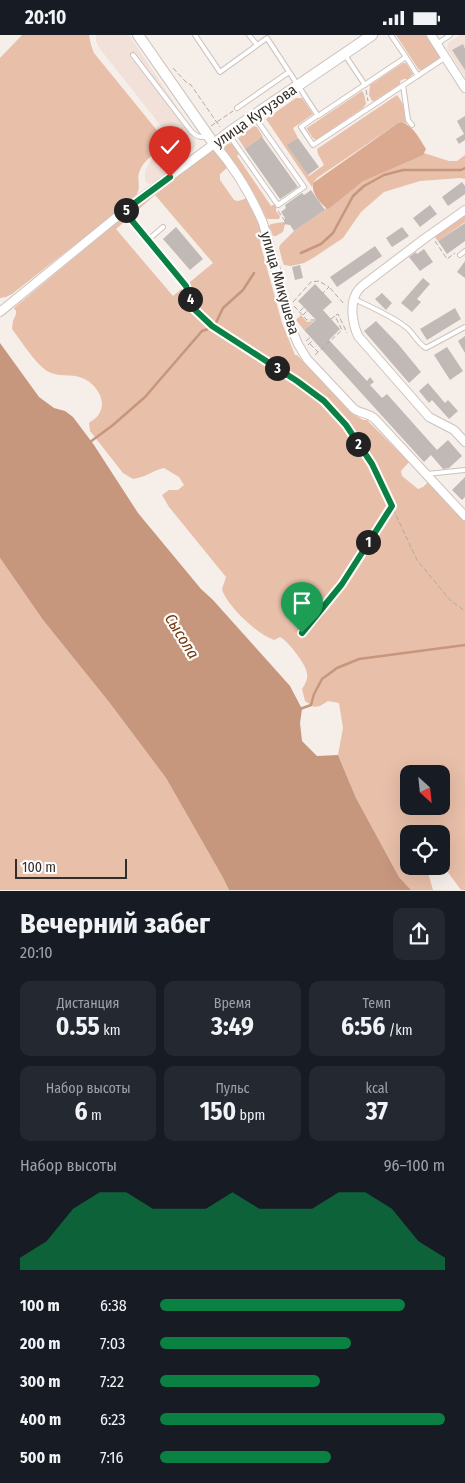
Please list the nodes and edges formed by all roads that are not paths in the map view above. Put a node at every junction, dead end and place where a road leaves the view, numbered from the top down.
1 (138, 35) edge
2 (195, 35) edge
3 (249, 35) edge
4 (372, 35) edge
5 (390, 35) edge
6 (431, 35) edge
7 (450, 35) edge
8 (437, 44) junction
9 (257, 45) junction
10 (344, 54) junction
11 (133, 55) dead end
12 (406, 57) junction
13 (446, 57) junction
14 (289, 72) junction
15 (418, 76) junction
16 (298, 85) junction
17 (365, 85) junction
18 (403, 85) junction
19 (465, 88) edge
20 (175, 89) junction
21 (164, 96) junction
22 (237, 108) road end
23 (254, 115) junction
24 (319, 115) junction
25 (412, 125) dead end
26 (225, 132) junction
27 (210, 136) junction
28 (465, 210) edge
29 (124, 211) junction
30 (162, 227) dead end
31 (148, 240) junction
32 (465, 251) edge
33 (460, 255) road end
34 (186, 286) road end
35 (354, 299) junction
36 (0, 312) edge
37 (465, 327) edge
38 (465, 442) edge
39 (465, 470) edge
40 (427, 474) junction
41 (465, 516) edge

1 - 20 street
2 - 9 lane
3 - 9 lane
4 - 10 street, улица Кутузова
5 - 12 lane
6 - 8 street
7 - 8 lane
8 - 13 street
9 - 14 lane
10 - 16 street, улица Кутузова
10 - 17 lane
11 - 21 lane
12 - 15 lane
12 - 17 lane
13 - 15 lane
13 - 19 street
14 - 16 lane
14 - 22 lane
15 - 18 lane
16 - 23 street, улица Кутузова
16 - 24 lane
17 - 24 lane
18 - 24 lane
18 - 25 lane
20 - 21 lane
20 - 27 street
21 - 27 lane
23 - 26 street, улица Кутузова
23 - 26 lane
26 - 27 street, улица Кутузова
27 - 29 street, улица Кутузова
27 - 40 street, улица Микушева
28 - 35 street
29 - 31 lane
29 - 36 street, улица Кутузова
30 - 31 lane
31 - 34 lane
32 - 33 lane
35 - 37 lane
35 - 38 street
39 - 40 lane
40 - 41 street, улица Микушева

